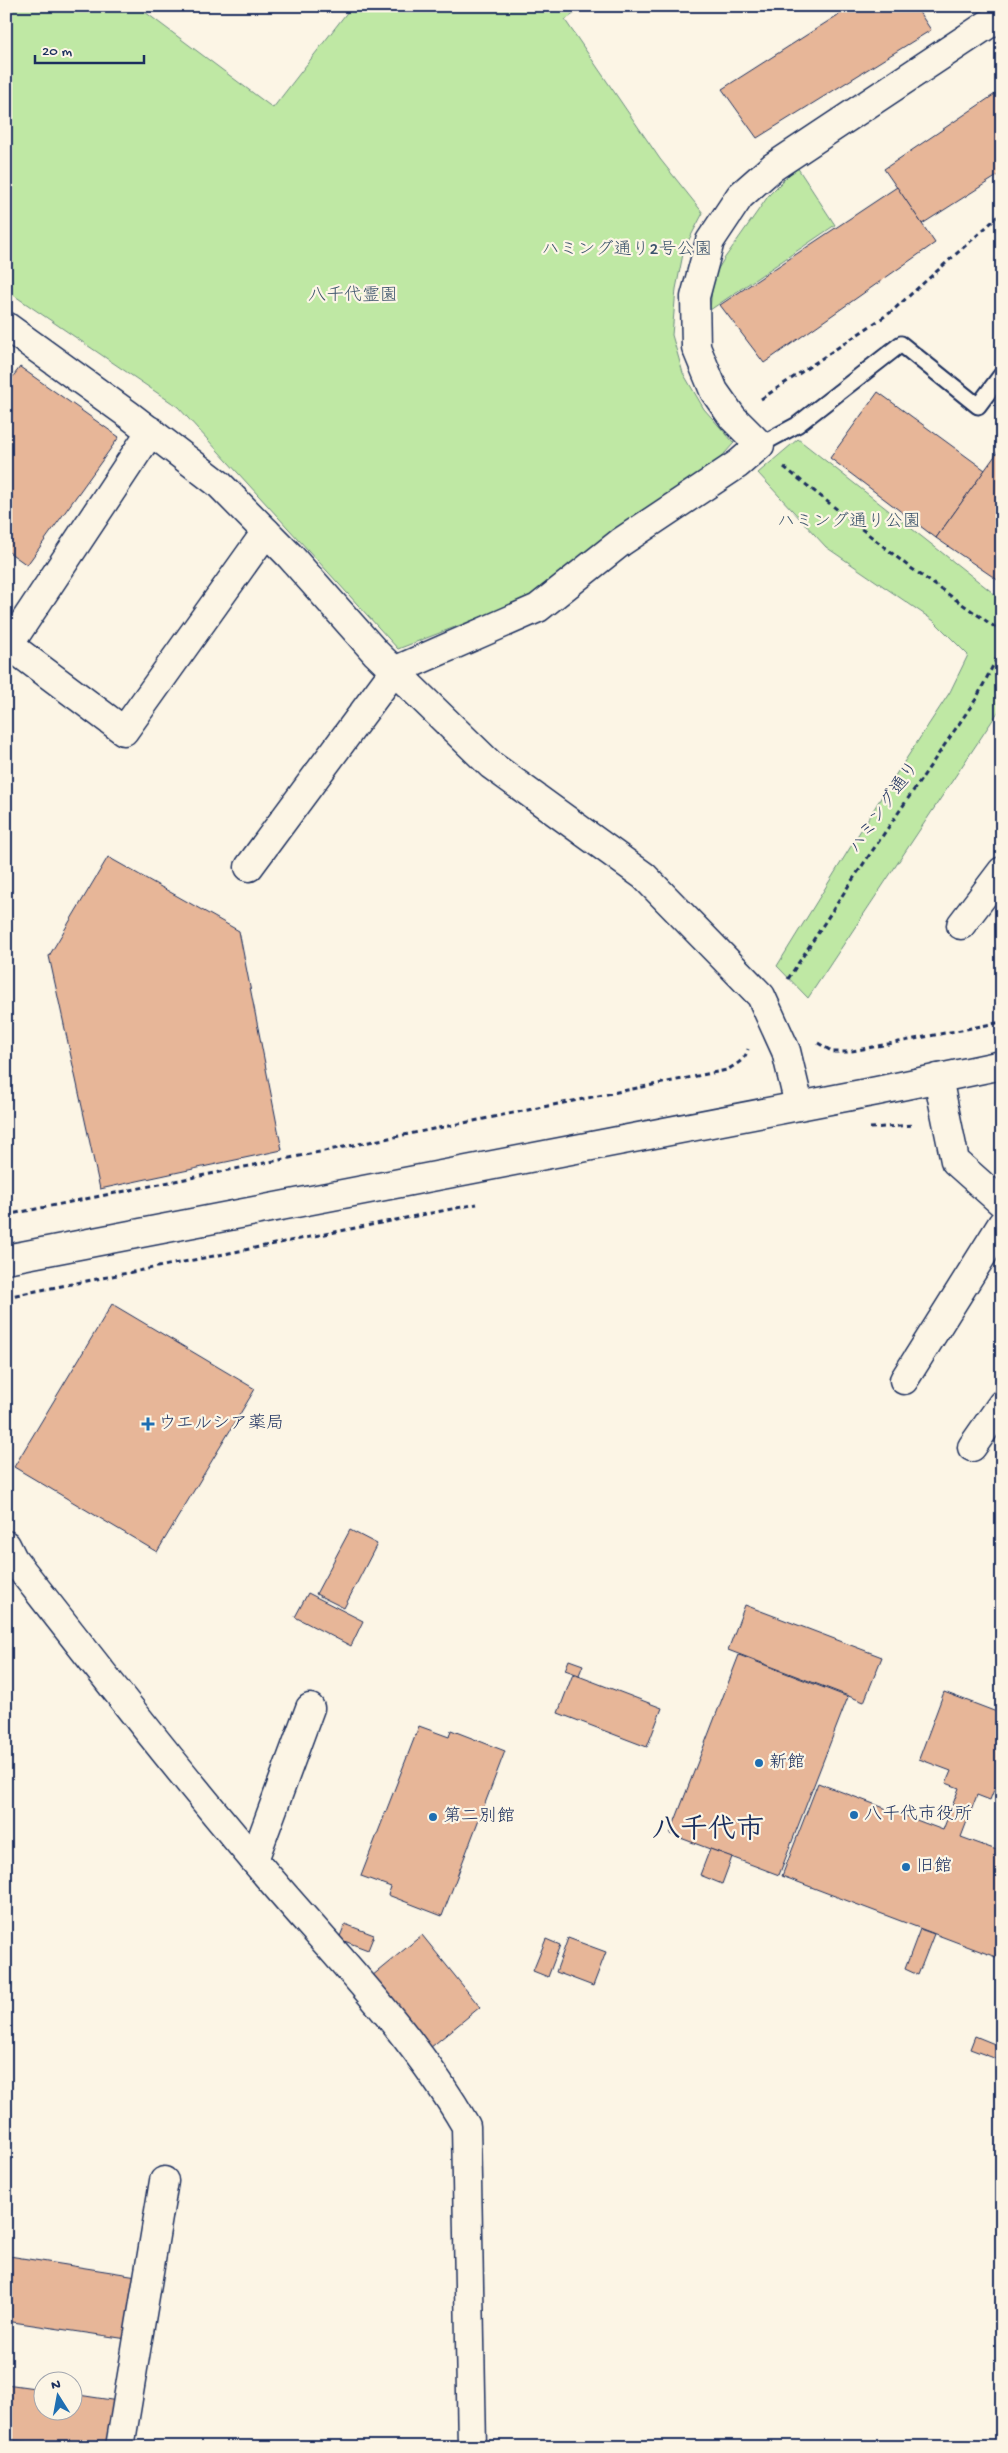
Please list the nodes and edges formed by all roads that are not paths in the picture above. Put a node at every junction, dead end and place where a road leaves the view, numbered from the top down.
1 (1002, 15) edge
2 (6, 326) edge
3 (1002, 374) edge
4 (150, 431) junction
5 (760, 445) junction
6 (266, 532) junction
7 (394, 671) junction
8 (249, 867) dead end
9 (1002, 871) edge
10 (961, 924) dead end
11 (1002, 1065) edge
12 (938, 1078) junction
13 (799, 1105) junction
14 (1002, 1203) edge
15 (1002, 1224) edge
16 (6, 1259) edge
17 (904, 1380) dead end
18 (1002, 1404) edge
19 (972, 1447) dead end
20 (6, 1545) edge
21 (310, 1708) dead end
22 (254, 1860) junction
23 (164, 2181) dead end
24 (120, 2447) edge
25 (472, 2447) edge

1 - 5 street
2 - 4 street
3 - 5 lane
4 - 6 street
4 - 6 street
5 - 7 street
6 - 7 street
7 - 8 street
7 - 13 street
9 - 10 street
11 - 12 street
12 - 13 street
12 - 14 street
13 - 16 street
15 - 17 street
18 - 19 street
20 - 22 street
21 - 22 street
22 - 25 street
23 - 24 street

